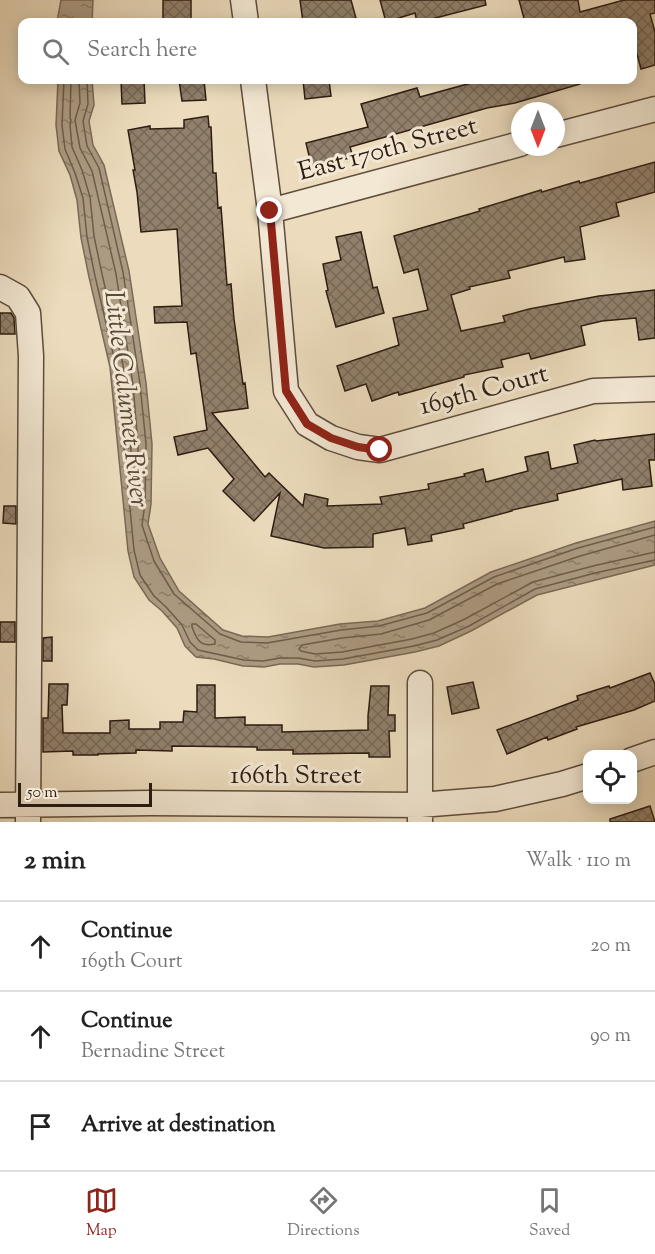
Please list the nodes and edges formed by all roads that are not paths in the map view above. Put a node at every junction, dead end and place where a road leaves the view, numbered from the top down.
1 (243, 0) edge
2 (245, 18) edge
3 (254, 84) edge
4 (655, 109) edge
5 (565, 133) edge
6 (511, 146) edge
7 (270, 211) junction
8 (0, 287) edge
9 (655, 389) edge
10 (420, 683) dead end
11 (655, 752) edge
12 (637, 759) edge
13 (583, 778) edge
14 (0, 805) edge
15 (28, 813) edge
16 (151, 813) edge
17 (287, 813) edge
18 (420, 814) edge

1 - 2 street
3 - 7 street, 169th Court
4 - 5 street
6 - 7 street, East 170th Street
7 - 9 street, 169th Court
8 - 15 street
10 - 18 street
11 - 12 street
13 - 18 street, 166th Street
14 - 15 street, 166th Street
15 - 16 street, 166th Street
16 - 17 street, 166th Street
17 - 18 street, 166th Street

